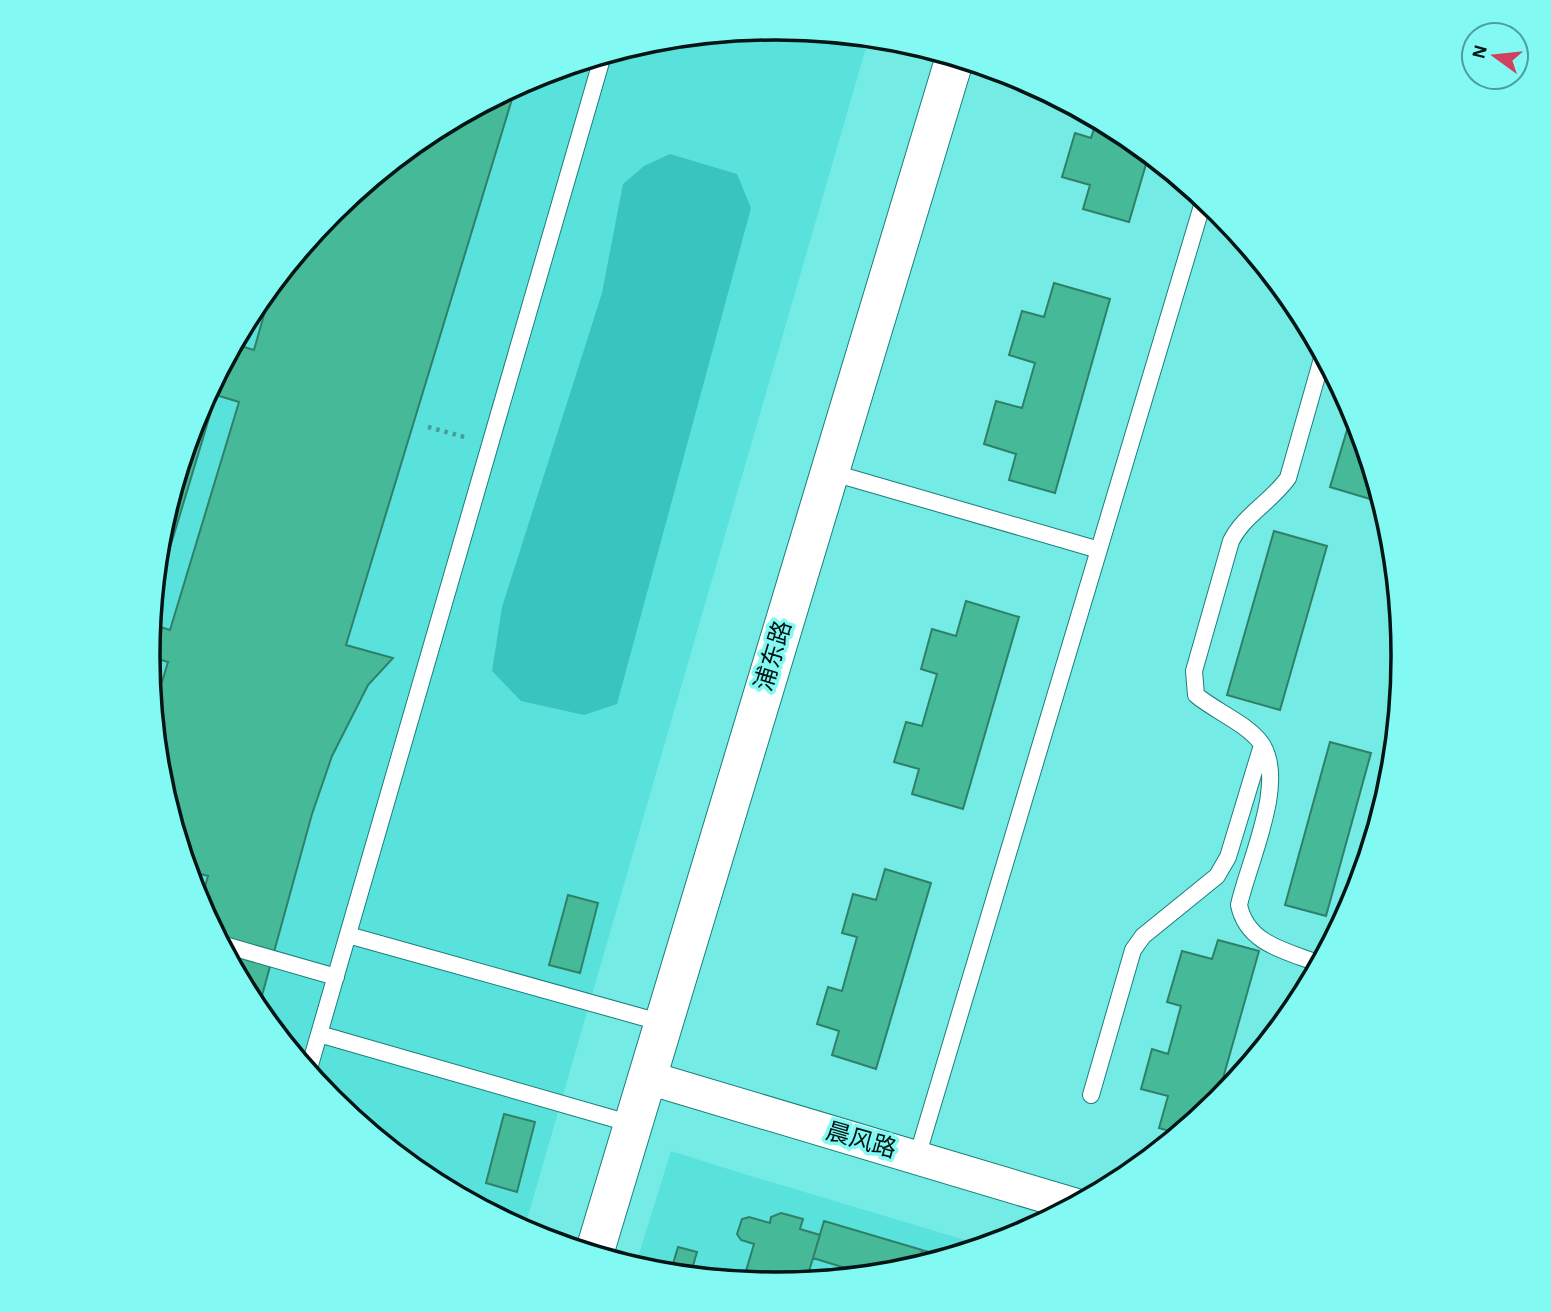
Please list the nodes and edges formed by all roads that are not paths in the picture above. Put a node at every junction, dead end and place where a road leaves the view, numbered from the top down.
1 (600, 66) edge
2 (952, 66) edge
3 (1200, 211) edge
4 (1319, 368) edge
5 (830, 472) junction
6 (1099, 550) junction
7 (1262, 744) junction
8 (348, 935) junction
9 (233, 948) edge
10 (1311, 960) edge
11 (335, 977) junction
12 (663, 1023) junction
13 (319, 1034) junction
14 (311, 1060) edge
15 (646, 1077) junction
16 (1091, 1095) dead end
17 (632, 1124) junction
18 (917, 1157) junction
19 (1061, 1201) edge
20 (597, 1245) edge

1 - 8 lane
2 - 5 street, 浦东路
3 - 6 lane
4 - 7 lane
5 - 6 lane
5 - 12 street, 浦东路
6 - 18 lane
7 - 10 lane
7 - 16 lane
8 - 11 lane
8 - 12 lane
9 - 11 lane
11 - 13 lane
12 - 15 street, 浦东路
13 - 14 lane
13 - 17 lane
15 - 17 street, 浦东路
15 - 18 street, 晨风路
17 - 20 street, 浦东路
18 - 19 street, 晨风路

